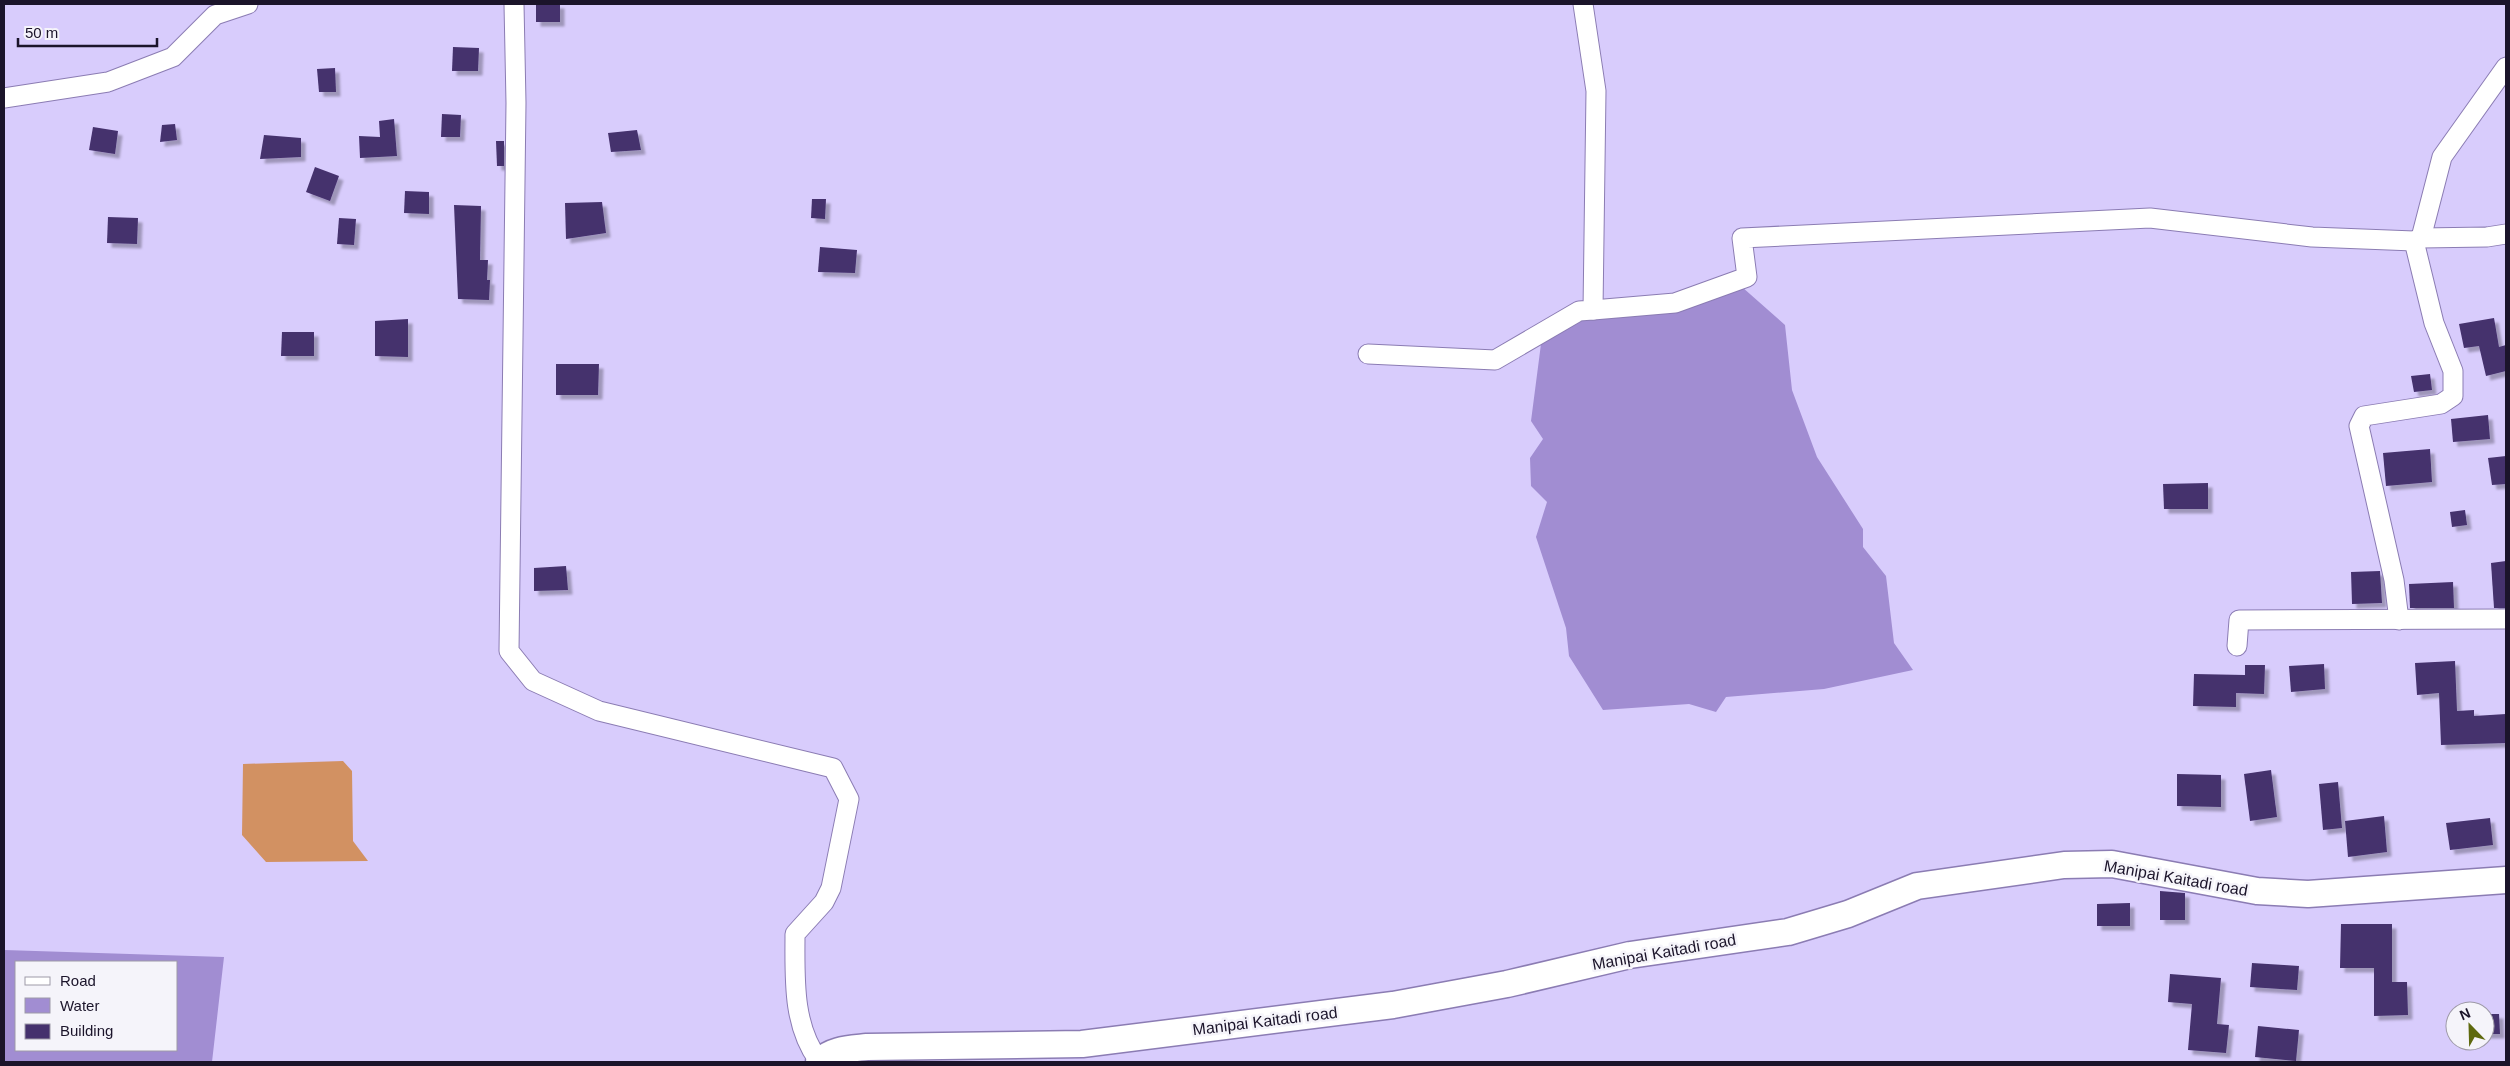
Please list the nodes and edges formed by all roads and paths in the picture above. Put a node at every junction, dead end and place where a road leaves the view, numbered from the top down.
1 (248, 4) edge
2 (514, 4) edge
3 (1583, 4) edge
4 (2506, 67) edge
5 (4, 98) edge
6 (2506, 234) edge
7 (2418, 239) junction
8 (1593, 310) junction
9 (1368, 354) dead end
10 (2506, 619) edge
11 (2399, 620) junction
12 (2238, 646) dead end
13 (2506, 880) edge
14 (819, 1062) edge

1 - 5 street
2 - 14 street
3 - 8 street
4 - 7 street
6 - 7 street
7 - 8 street
7 - 11 street
8 - 9 street
10 - 11 street
11 - 12 street
13 - 14 main road, Manipai Kaitadi road

